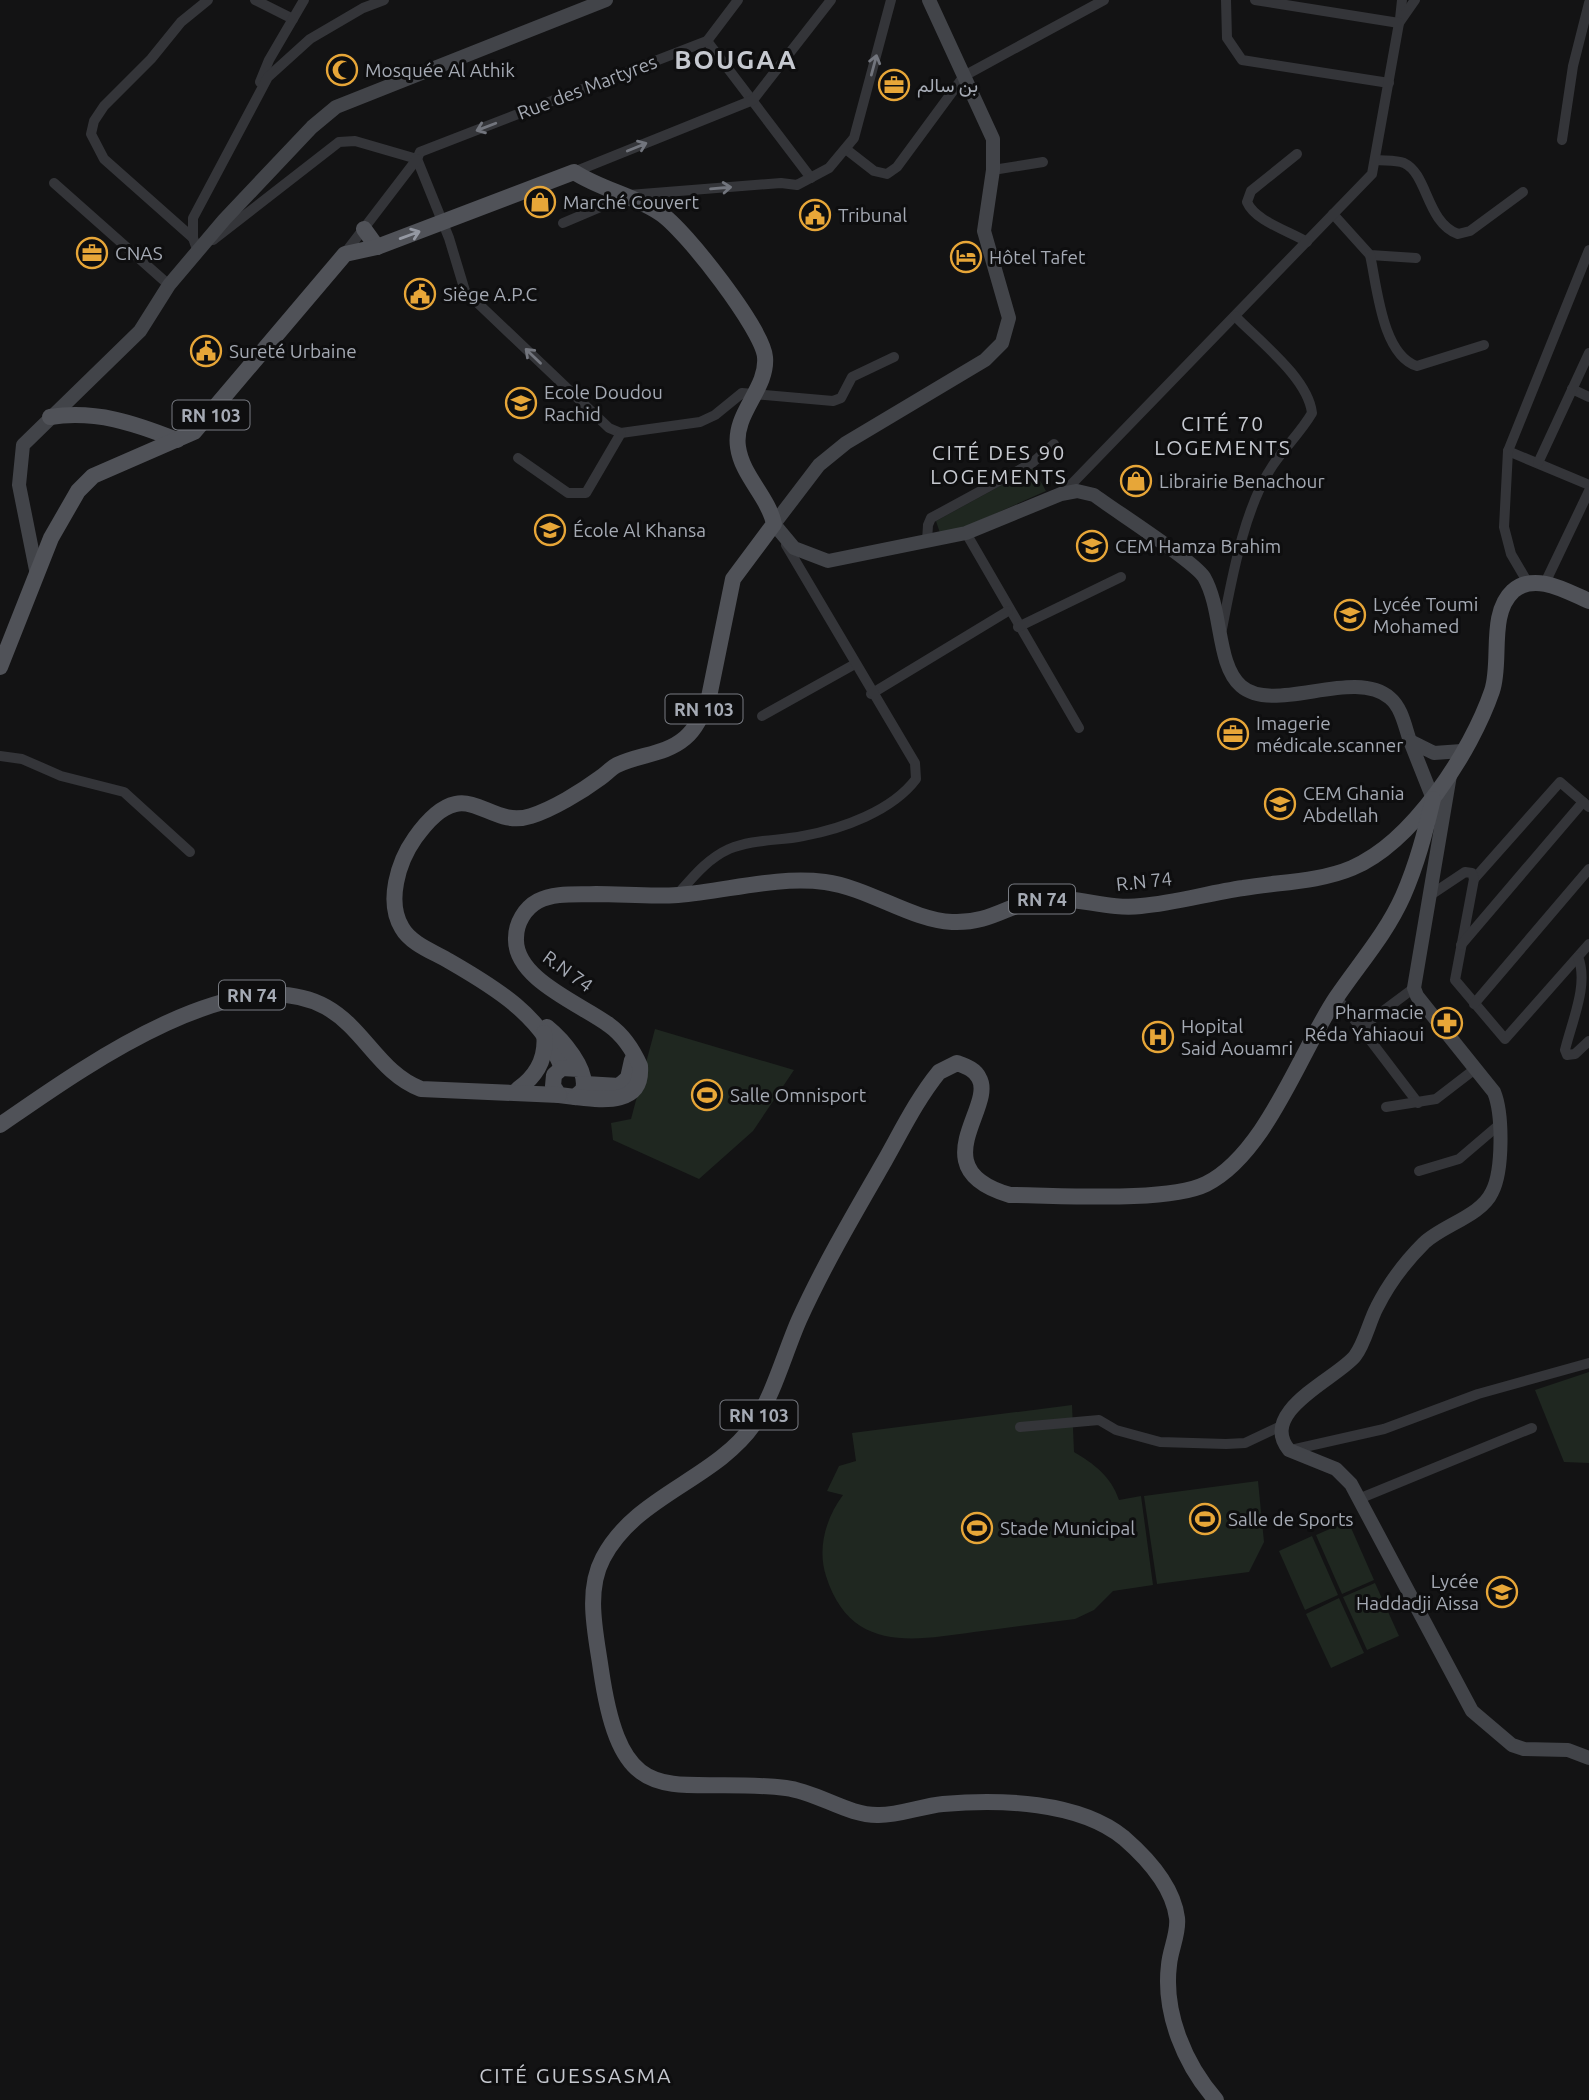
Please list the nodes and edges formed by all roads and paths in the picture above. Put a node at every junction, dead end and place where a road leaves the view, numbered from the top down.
1 (208, 0) edge
2 (255, 0) edge
3 (304, 0) edge
4 (384, 0) edge
5 (606, 0) edge
6 (738, 0) edge
7 (831, 0) edge
8 (891, 0) edge
9 (929, 0) edge
10 (1104, 0) edge
11 (1226, 0) edge
12 (1255, 0) edge
13 (1402, 0) edge
14 (1415, 0) edge
15 (1589, 4) edge
16 (293, 19) junction
17 (1399, 23) junction
18 (707, 41) junction
19 (964, 76) junction
20 (1389, 83) junction
21 (753, 100) junction
22 (251, 105) junction
23 (1562, 140) dead end
24 (847, 150) junction
25 (1297, 154) dead end
26 (418, 156) junction
27 (1376, 160) junction
28 (1043, 162) dead end
29 (993, 170) junction
30 (574, 173) junction
31 (810, 178) junction
32 (54, 183) dead end
33 (1523, 192) dead end
34 (629, 195) junction
35 (1333, 214) junction
36 (443, 223) junction
37 (563, 223) dead end
38 (364, 229) junction
39 (1307, 242) junction
40 (195, 245) junction
41 (377, 247) junction
42 (1589, 250) edge
43 (345, 254) junction
44 (1370, 255) junction
45 (1416, 258) dead end
46 (169, 285) junction
47 (1235, 316) junction
48 (1484, 345) dead end
49 (1589, 353) edge
50 (894, 357) dead end
51 (1572, 389) junction
52 (753, 393) junction
53 (1589, 397) edge
54 (50, 417) junction
55 (621, 433) junction
56 (177, 440) junction
57 (1054, 444) dead end
58 (1508, 451) junction
59 (518, 458) dead end
60 (1538, 463) junction
61 (1589, 488) edge
62 (1061, 494) junction
63 (774, 524) junction
64 (965, 533) junction
65 (927, 541) junction
66 (37, 575) junction
67 (1121, 577) dead end
68 (1528, 583) junction
69 (1545, 583) junction
70 (1589, 601) edge
71 (1008, 611) junction
72 (1018, 627) junction
73 (1221, 632) junction
74 (855, 664) junction
75 (0, 667) edge
76 (871, 694) junction
77 (762, 716) dead end
78 (1079, 728) dead end
79 (1410, 741) junction
80 (1462, 751) junction
81 (0, 756) edge
82 (1450, 770) junction
83 (1433, 799) junction
84 (1586, 804) edge
85 (190, 852) dead end
86 (1589, 869) edge
87 (1474, 879) junction
88 (677, 895) junction
89 (1429, 896) junction
90 (1589, 944) edge
91 (1460, 946) junction
92 (1578, 957) junction
93 (1414, 988) junction
94 (1337, 998) junction
95 (1474, 1004) junction
96 (540, 1027) junction
97 (1364, 1032) junction
98 (1589, 1041) edge
99 (1475, 1069) junction
100 (569, 1082) junction
101 (510, 1091) junction
102 (1419, 1103) junction
103 (1386, 1107) dead end
104 (0, 1125) edge
105 (1500, 1125) junction
106 (1419, 1171) dead end
107 (1589, 1363) edge
108 (1283, 1425) junction
109 (1020, 1427) dead end
110 (1532, 1428) dead end
111 (1289, 1450) junction
112 (1360, 1498) junction
113 (1589, 1758) edge
114 (1216, 2100) edge

1 - 40 street
2 - 16 street
3 - 16 street
4 - 22 street
5 - 40 street
6 - 18 street
7 - 21 street
24 -> 8 street
9 - 19 street
10 - 19 street
11 - 20 street
12 - 17 street
13 - 17 street
14 - 17 street
15 - 23 street
16 - 22 street
17 - 20 street
18 - 21 street
18 -> 26 street, Rue des Martyres
19 - 24 street
19 - 29 street
20 - 27 street
30 -> 21 street
21 - 31 street
22 - 40 street
24 - 31 street
25 - 39 street
26 - 36 street
26 - 38 street
26 - 40 street
27 - 33 street
27 - 35 street
28 - 29 street
29 - 63 street
30 - 34 main road
30 - 36 main road
34 -> 31 street
32 - 46 street
34 - 37 street
34 - 52 main road
35 - 39 street
35 - 44 street
41 -> 36 main road
55 -> 36 street
38 - 41 main road
38 - 43 street
39 - 47 street
40 - 46 street
41 - 43 main road
42 - 58 street
43 - 56 main road, RN 103
44 - 45 street
44 - 48 street
46 - 54 street
47 - 62 street
47 - 73 street
49 - 51 street
50 - 52 street
51 - 53 street
51 - 60 street
52 - 55 street
52 - 63 main road
54 - 56 main road
54 - 66 street
55 - 59 street
56 - 66 main road, RN 103
57 - 65 street
58 - 60 street
58 - 68 street
60 - 61 street
61 - 69 street
62 - 64 street
62 - 73 street
63 - 65 street
63 - 74 street
63 - 96 main road, RN 103
64 - 65 street
64 - 71 street
66 - 75 main road, RN 103
67 - 72 street
68 - 69 main road
68 - 80 main road, R.N 74 / RN 74
69 - 70 main road
71 - 72 street
71 - 76 street
72 - 78 street
73 - 79 street
74 - 76 street
74 - 77 street
76 - 88 street
79 - 80 street
79 - 83 street
80 - 82 main road, R.N 74 / RN 74
81 - 85 street
82 - 83 main road, R.N 74 / RN 74
82 - 89 street
83 - 88 main road, R.N 74 / RN 74
83 - 94 main road, RN 103
84 - 87 street
84 - 91 street
86 - 95 street
87 - 89 street
87 - 91 street
88 - 100 main road, R.N 74 / RN 74
89 - 93 street
90 - 92 street
91 - 95 street
92 - 95 street
92 - 98 street
93 - 97 street
93 - 99 street
94 - 97 street
94 - 114 main road, RN 103
96 - 100 main road, RN 103
96 - 101 main road
97 - 102 street
99 - 102 street
99 - 105 street
100 - 101 main road, R.N 74 / RN 74
101 - 104 main road, R.N 74 / RN 74
102 - 103 street
105 - 106 street
105 - 108 street
107 - 111 street
108 - 109 street
108 - 111 street
110 - 112 street
111 - 112 street
112 - 113 street

